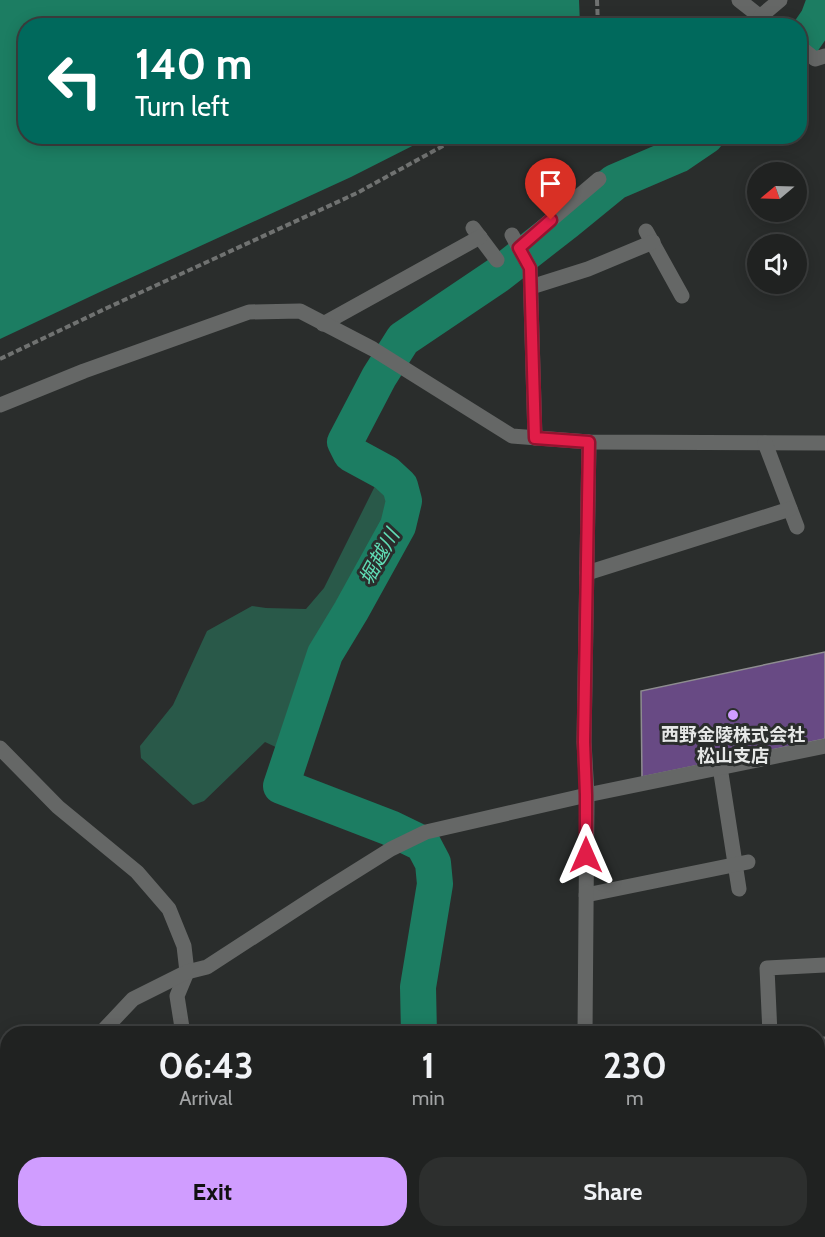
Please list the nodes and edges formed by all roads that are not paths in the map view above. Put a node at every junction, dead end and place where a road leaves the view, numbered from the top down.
1 (739, 0) edge
2 (780, 0) edge
3 (762, 18) edge
4 (768, 18) edge
5 (807, 53) edge
6 (825, 56) edge
7 (599, 179) dead end
8 (497, 260) dead end
9 (531, 287) junction
10 (682, 296) dead end
11 (323, 324) junction
12 (0, 405) edge
13 (535, 438) junction
14 (589, 442) junction
15 (765, 443) junction
16 (825, 443) edge
17 (790, 509) junction
18 (797, 527) dead end
19 (587, 573) junction
20 (825, 746) edge
21 (0, 748) edge
22 (720, 767) junction
23 (586, 795) junction
24 (741, 863) junction
25 (738, 889) dead end
26 (586, 896) junction
27 (825, 965) edge
28 (187, 972) junction
29 (108, 1026) edge
30 (182, 1026) edge
31 (585, 1026) edge
32 (770, 1026) edge

1 - 3 street
2 - 4 street
5 - 6 street
7 - 9 street
8 - 11 street
9 - 10 street
9 - 13 street
11 - 12 street
11 - 13 street
13 - 14 street
14 - 15 street
14 - 19 street
15 - 16 street
15 - 17 street
17 - 18 street
17 - 19 street
19 - 23 street
20 - 22 street
21 - 28 street
22 - 23 street
22 - 24 street
23 - 26 street
23 - 28 street
24 - 25 street
24 - 26 street
26 - 31 street
27 - 32 street
28 - 29 street
28 - 30 street

